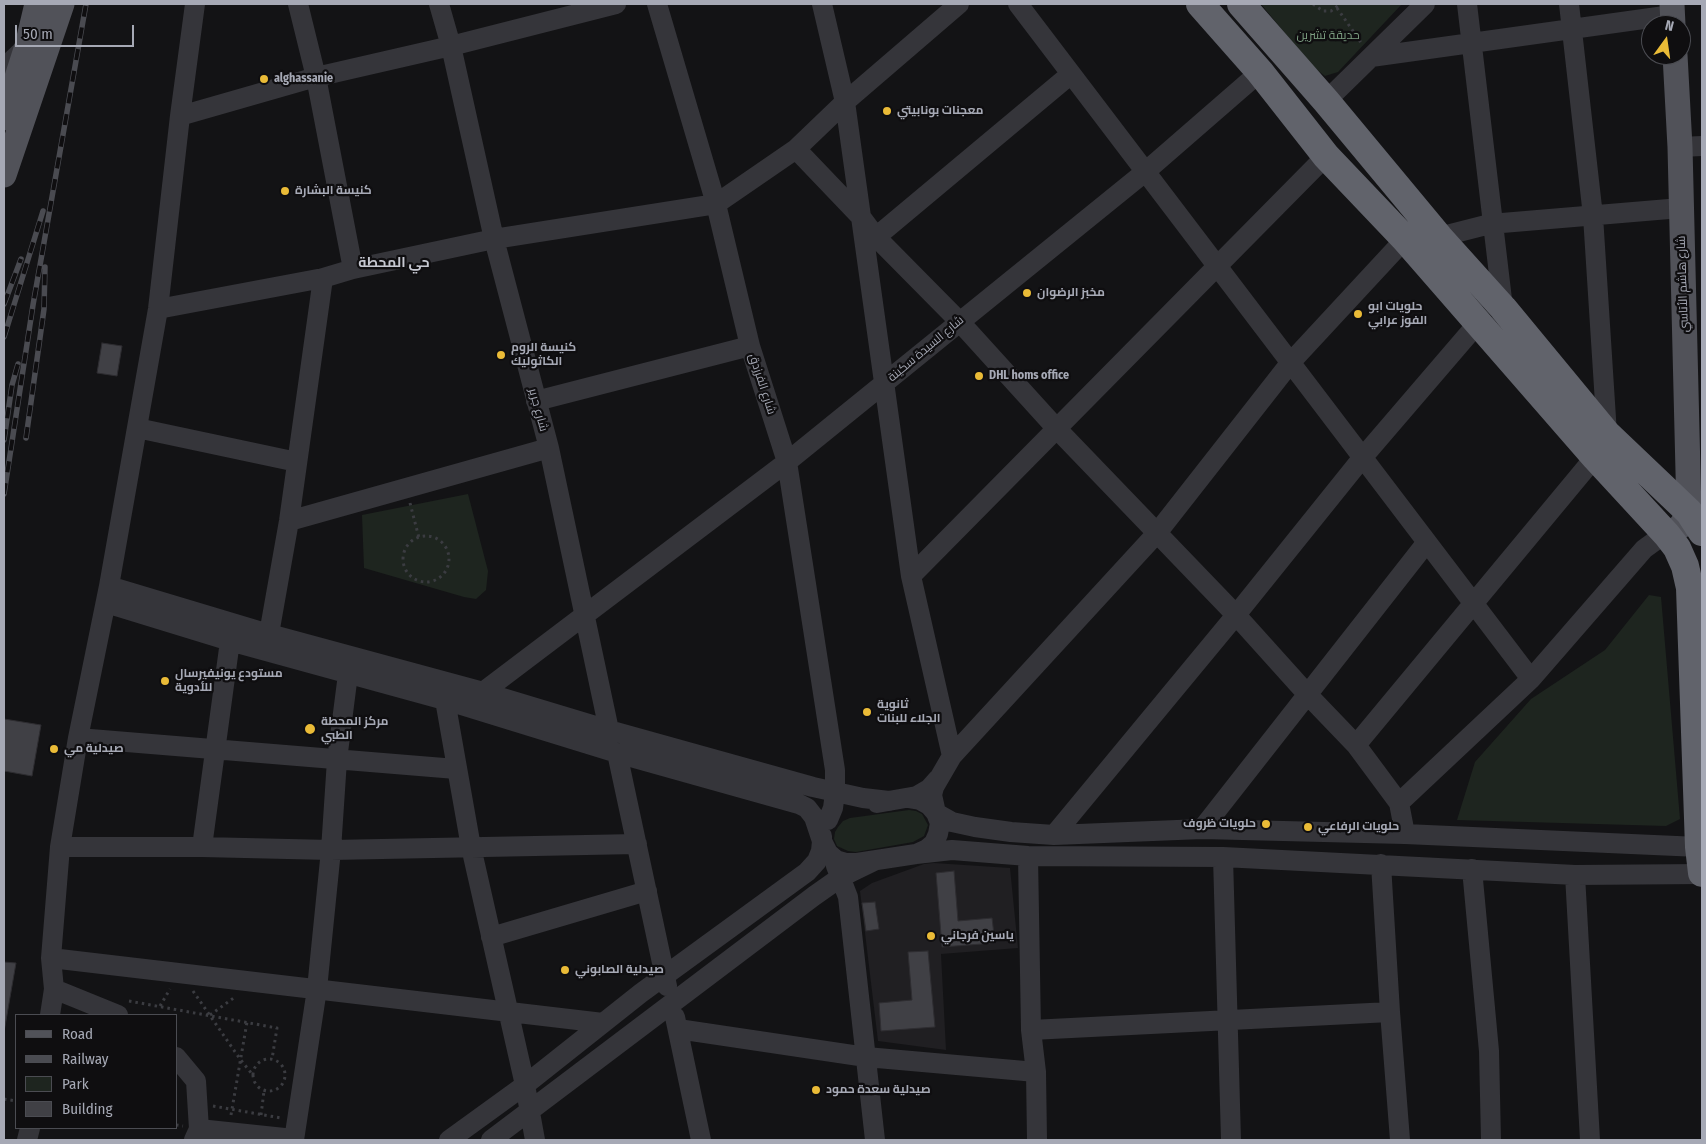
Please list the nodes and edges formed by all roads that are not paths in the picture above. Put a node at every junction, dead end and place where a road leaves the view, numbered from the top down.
1 (37, 4) edge
2 (62, 4) edge
3 (195, 4) edge
4 (298, 4) edge
5 (439, 4) edge
6 (616, 4) edge
7 (657, 4) edge
8 (822, 4) edge
9 (958, 4) edge
10 (1018, 4) edge
11 (1200, 4) edge
12 (1241, 4) edge
13 (1425, 4) edge
14 (1467, 4) edge
15 (1569, 4) edge
16 (1641, 19) edge
17 (1573, 29) junction
18 (1473, 44) junction
19 (27, 46) junction
20 (450, 46) junction
21 (1372, 58) junction
22 (1677, 65) edge
23 (4, 67) edge
24 (1260, 72) junction
25 (1071, 74) junction
26 (316, 77) junction
27 (1326, 101) junction
28 (845, 102) junction
29 (180, 116) junction
30 (4, 118) edge
31 (1691, 146) edge
32 (796, 150) junction
33 (1326, 156) junction
34 (1146, 172) junction
35 (4, 175) edge
36 (716, 204) junction
37 (1681, 208) junction
38 (1593, 216) junction
39 (861, 217) junction
40 (1494, 224) junction
41 (876, 236) junction
42 (1439, 237) junction
43 (494, 239) junction
44 (1405, 239) junction
45 (1217, 266) junction
46 (354, 268) junction
47 (323, 278) junction
48 (1504, 308) junction
49 (158, 309) junction
50 (959, 321) junction
51 (1478, 323) junction
52 (750, 346) junction
53 (1290, 362) junction
54 (884, 384) junction
55 (536, 401) junction
56 (137, 428) junction
57 (1056, 429) junction
58 (1601, 445) junction
59 (548, 448) junction
60 (1363, 457) junction
61 (297, 462) junction
62 (787, 462) junction
63 (289, 521) junction
64 (1696, 522) edge
65 (1157, 533) junction
66 (1667, 535) junction
67 (1427, 542) junction
68 (911, 576) junction
69 (107, 594) junction
70 (1473, 602) junction
71 (1236, 614) junction
72 (585, 616) junction
73 (269, 634) junction
74 (230, 641) junction
75 (348, 674) junction
76 (1531, 678) junction
77 (483, 692) junction
78 (1308, 695) junction
79 (445, 700) junction
80 (609, 730) junction
81 (78, 738) junction
82 (1356, 745) junction
83 (216, 749) junction
84 (617, 754) junction
85 (952, 756) junction
86 (337, 760) junction
87 (456, 768) junction
88 (835, 770) junction
89 (939, 777) junction
90 (835, 793) junction
91 (863, 798) junction
92 (899, 800) junction
93 (1400, 803) junction
94 (936, 813) junction
95 (828, 820) junction
96 (1202, 829) junction
97 (1405, 834) junction
98 (1054, 835) junction
99 (637, 844) junction
100 (60, 847) junction
101 (202, 847) junction
102 (825, 847) junction
103 (471, 848) junction
104 (331, 850) junction
105 (916, 854) junction
106 (1028, 856) junction
107 (1223, 857) junction
108 (1701, 860) edge
109 (872, 862) junction
110 (1381, 864) junction
111 (1472, 869) junction
112 (1575, 875) junction
113 (841, 877) junction
114 (647, 891) junction
115 (848, 897) junction
116 (491, 937) junction
117 (50, 958) junction
118 (665, 976) junction
119 (54, 989) junction
120 (317, 989) junction
121 (672, 1005) junction
122 (119, 1007) edge
123 (507, 1011) junction
124 (1390, 1012) junction
125 (50, 1014) edge
126 (1227, 1022) junction
127 (603, 1023) junction
128 (678, 1029) junction
129 (1031, 1030) junction
130 (866, 1057) junction
131 (178, 1059) edge
132 (1036, 1072) junction
133 (525, 1085) junction
134 (530, 1110) junction
135 (295, 1133) edge
136 (196, 1134) edge
137 (449, 1140) edge
138 (492, 1140) edge
139 (535, 1140) edge
140 (701, 1140) edge
141 (875, 1140) edge
142 (1037, 1140) edge
143 (1231, 1140) edge
144 (1400, 1140) edge
145 (1491, 1140) edge
146 (1590, 1140) edge

1 - 19 main road
2 - 35 main road
3 - 29 street
4 - 26 street
5 - 20 street, شارع جرير
6 - 20 street
7 - 36 street, شارع الفرزدق
8 - 28 street
9 - 28 street
10 - 25 street
11 - 24 highway
12 - 27 highway
13 - 21 street
14 - 18 street
15 - 17 street
16 - 17 street
17 - 18 street
17 - 38 street
18 - 21 street
18 - 40 street
19 - 23 street
19 - 30 main road
20 - 26 street
20 - 43 street, شارع جرير
21 - 27 street
22 - 31 main road, شارع هاشم الأتاسي
24 - 33 highway
24 - 34 street, شارع السيدة سكينة
25 - 34 street
25 - 41 street
26 - 29 street
26 - 46 street
27 - 42 highway
28 - 32 street
28 - 39 street
29 - 49 street
31 - 37 main road, شارع هاشم الأتاسي
32 - 36 street
32 - 39 street
33 - 44 highway
33 - 45 street
34 - 45 street
34 - 50 street, شارع السيدة سكينة
36 - 43 street
36 - 52 street, شارع الفرزدق
37 - 38 street
37 - 64 main road, شارع هاشم الأتاسي
38 - 40 street
38 - 58 street
39 - 41 street
39 - 54 street
40 - 42 street
40 - 48 street
41 - 50 street
42 - 48 highway
43 - 46 street
43 - 55 street, شارع جرير
44 - 51 highway
44 - 53 street
45 - 53 street
45 - 57 street
46 - 47 street
47 - 49 street
47 - 61 street
48 - 58 highway
49 - 56 street
50 - 54 street, شارع السيدة سكينة
50 - 57 street
51 - 58 highway
51 - 60 street
52 - 55 street
52 - 62 street, شارع الفرزدق
53 - 60 street
53 - 65 street
54 - 62 street, شارع السيدة سكينة
54 - 68 street
55 - 59 street, شارع جرير
56 - 61 street
56 - 69 street
57 - 65 street
57 - 68 street
58 - 64 highway
58 - 66 highway
58 - 70 street
59 - 63 street
59 - 72 street, شارع جرير
60 - 67 street
60 - 71 street
61 - 63 street
62 - 72 street, شارع السيدة سكينة
62 - 88 street, شارع الفرزدق
63 - 73 street
64 - 66 main road
65 - 71 street
65 - 85 street
66 - 76 street
66 - 108 highway
67 - 70 street
67 - 78 street
68 - 85 street
69 - 73 street
69 - 74 street
69 - 81 street
70 - 76 street
70 - 82 street
71 - 78 street
71 - 98 street
72 - 77 street, شارع السيدة سكينة
72 - 80 street, شارع جرير
73 - 77 street
74 - 75 street
74 - 83 street
75 - 79 street
75 - 86 street
76 - 93 street
77 - 80 street
78 - 82 street
78 - 96 street
79 - 84 street
79 - 87 street
80 - 90 street
81 - 83 street
81 - 100 street
82 - 93 street
83 - 86 street
83 - 101 street
84 - 99 street
84 - 102 street
85 - 89 street
86 - 87 street
86 - 104 street
87 - 103 street
88 - 90 street, شارع الفرزدق
88 - 91 street
89 - 92 street
89 - 94 street
90 - 91 street
90 - 95 street, شارع الفرزدق
91 - 92 street
92 - 94 street
92 - 95 street
93 - 97 street
94 - 98 street
94 - 105 street
95 - 102 street, شارع الفرزدق
96 - 97 street
96 - 98 street
97 - 108 street
99 - 103 street
99 - 114 street
100 - 101 street
100 - 117 street
101 - 104 street
102 - 109 street
102 - 113 street
102 - 118 street, شارع الفرزدق
103 - 104 street
103 - 116 street
104 - 120 street
105 - 106 street
105 - 109 street
106 - 107 street
106 - 129 street
107 - 110 street
107 - 126 street
108 - 112 street
109 - 113 street
109 - 115 street
110 - 111 street
110 - 124 street
111 - 112 street
111 - 145 street
112 - 146 street
113 - 115 street
113 - 121 street
114 - 116 street
114 - 118 street
115 - 130 street
116 - 123 street
117 - 119 street
117 - 120 street
118 - 121 street
118 - 127 street, شارع الفرزدق
119 - 122 street
119 - 125 street
120 - 123 street
120 - 135 street
121 - 128 street
121 - 134 street
123 - 127 street
123 - 133 street
124 - 126 street
124 - 144 street
126 - 129 street
126 - 143 street
127 - 133 street, شارع الفرزدق
128 - 130 street
128 - 140 street
129 - 132 street
130 - 132 street
130 - 141 street
131 - 136 street
132 - 142 street
133 - 134 street
133 - 137 street, شارع الفرزدق
134 - 138 street
134 - 139 street
135 - 136 street

